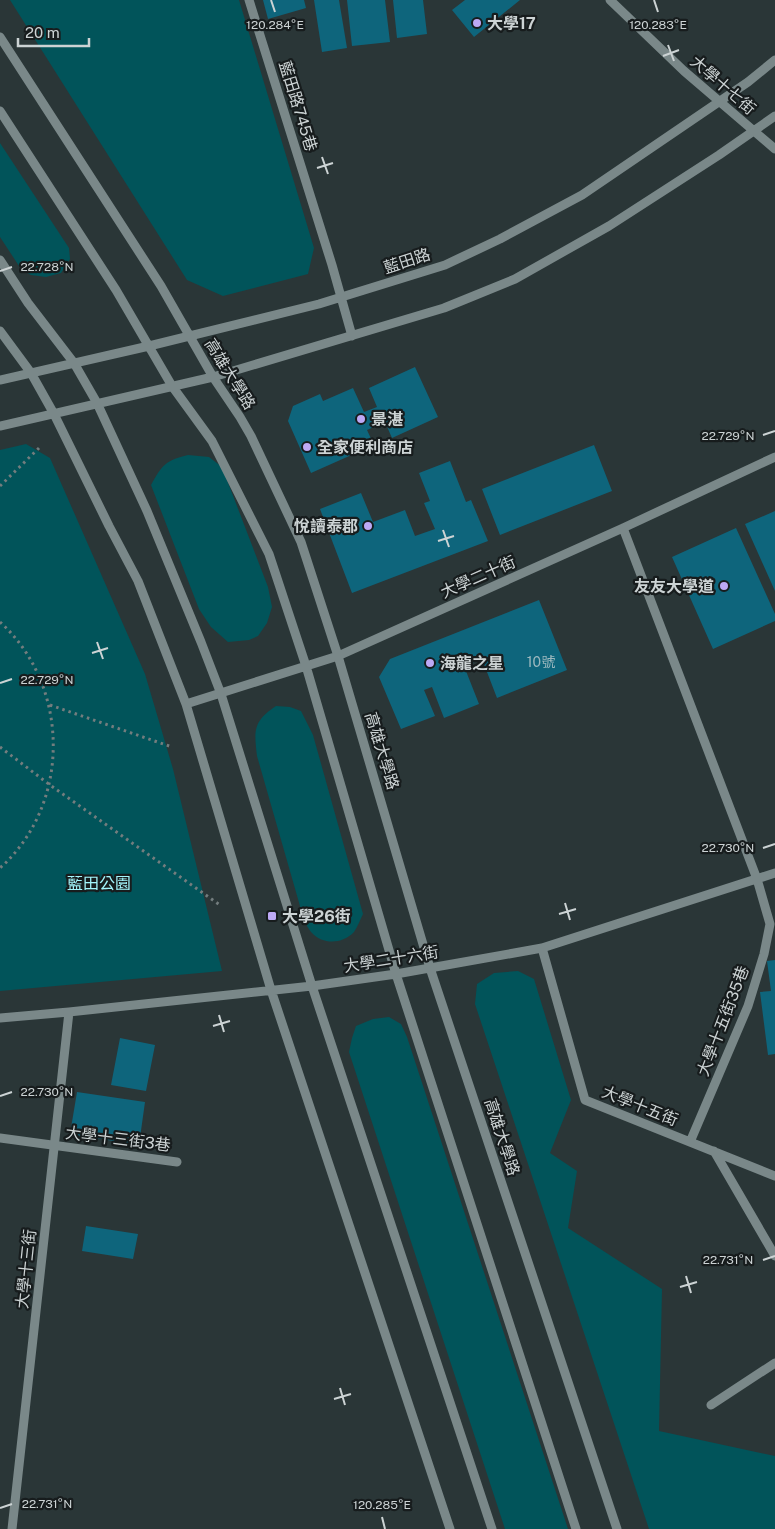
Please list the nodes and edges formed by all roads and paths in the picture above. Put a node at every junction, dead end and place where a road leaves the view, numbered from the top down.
1 (249, 0) edge
2 (610, 0) edge
3 (0, 37) edge
4 (775, 60) edge
5 (719, 102) junction
6 (0, 111) edge
7 (775, 116) edge
8 (753, 131) junction
9 (775, 149) edge
10 (0, 260) edge
11 (341, 297) junction
12 (0, 332) edge
13 (189, 336) junction
14 (352, 336) junction
15 (149, 346) junction
16 (74, 363) junction
17 (30, 373) junction
18 (213, 377) junction
19 (0, 380) edge
20 (172, 386) junction
21 (97, 403) junction
22 (54, 414) junction
23 (0, 426) edge
24 (39, 448) dead end
25 (775, 457) edge
26 (0, 486) edge
27 (623, 528) junction
28 (0, 622) edge
29 (338, 656) junction
30 (306, 666) junction
31 (221, 694) junction
32 (186, 704) junction
33 (50, 705) junction
34 (172, 746) dead end
35 (0, 747) edge
36 (50, 785) junction
37 (0, 868) edge
38 (775, 873) edge
39 (757, 879) junction
40 (220, 905) dead end
41 (542, 948) junction
42 (430, 968) junction
43 (396, 974) junction
44 (312, 986) junction
45 (271, 990) junction
46 (69, 1012) junction
47 (0, 1018) edge
48 (0, 1138) edge
49 (690, 1142) junction
50 (54, 1146) junction
51 (714, 1151) junction
52 (177, 1162) dead end
53 (775, 1176) edge
54 (775, 1256) edge
55 (775, 1363) edge
56 (712, 1404) dead end
57 (12, 1529) edge
58 (450, 1529) edge
59 (492, 1529) edge
60 (576, 1529) edge
61 (616, 1529) edge

1 - 11 street, 藍田路745巷
2 - 5 street, 大學十七街
3 - 13 street, 高雄大學路
4 - 5 street, 藍田路
5 - 8 street, 大學十七街
5 - 11 street, 藍田路
6 - 15 street
7 - 8 street
8 - 9 street, 大學十七街
8 - 14 street
10 - 16 street
11 - 13 street, 藍田路
11 - 14 street, 藍田路745巷
12 - 17 street
13 - 15 street, 藍田路
13 - 18 street, 高雄大學路
14 - 18 street
15 - 16 street, 藍田路
15 - 20 street
16 - 17 street, 藍田路
16 - 21 street
17 - 19 street, 藍田路
17 - 22 street
18 - 20 street
18 - 29 street, 高雄大學路
20 - 21 street
20 - 30 street
21 - 22 street
21 - 31 street
22 - 23 street
22 - 32 street
24 - 26 path
25 - 27 street, 大學二十街
27 - 29 street, 大學二十街
27 - 39 street, 大學十五街35巷
28 - 33 path
29 - 30 street, 大學二十街
29 - 42 street, 高雄大學路
30 - 31 street, 大學二十街
30 - 43 street
31 - 32 street, 大學二十街
31 - 44 street
32 - 45 street
33 - 34 path
33 - 36 path
35 - 36 path
36 - 37 path
36 - 40 path
38 - 39 street, 大學二十六街
39 - 41 street, 大學二十六街
39 - 49 street, 大學十五街35巷
41 - 42 street, 大學二十六街
41 - 49 street, 大學十五街
42 - 43 street, 大學二十六街
42 - 61 street, 高雄大學路
43 - 44 street, 大學二十六街
43 - 60 street
44 - 45 street, 大學二十六街
44 - 59 street
45 - 46 street, 大學二十六街
45 - 58 street
46 - 47 street, 大學二十六街
46 - 50 street, 大學十三街
48 - 50 street, 大學十三街3巷
49 - 51 street, 大學十五街
50 - 52 street, 大學十三街3巷
50 - 57 street, 大學十三街
51 - 53 street, 大學十五街
51 - 54 street
55 - 56 street

